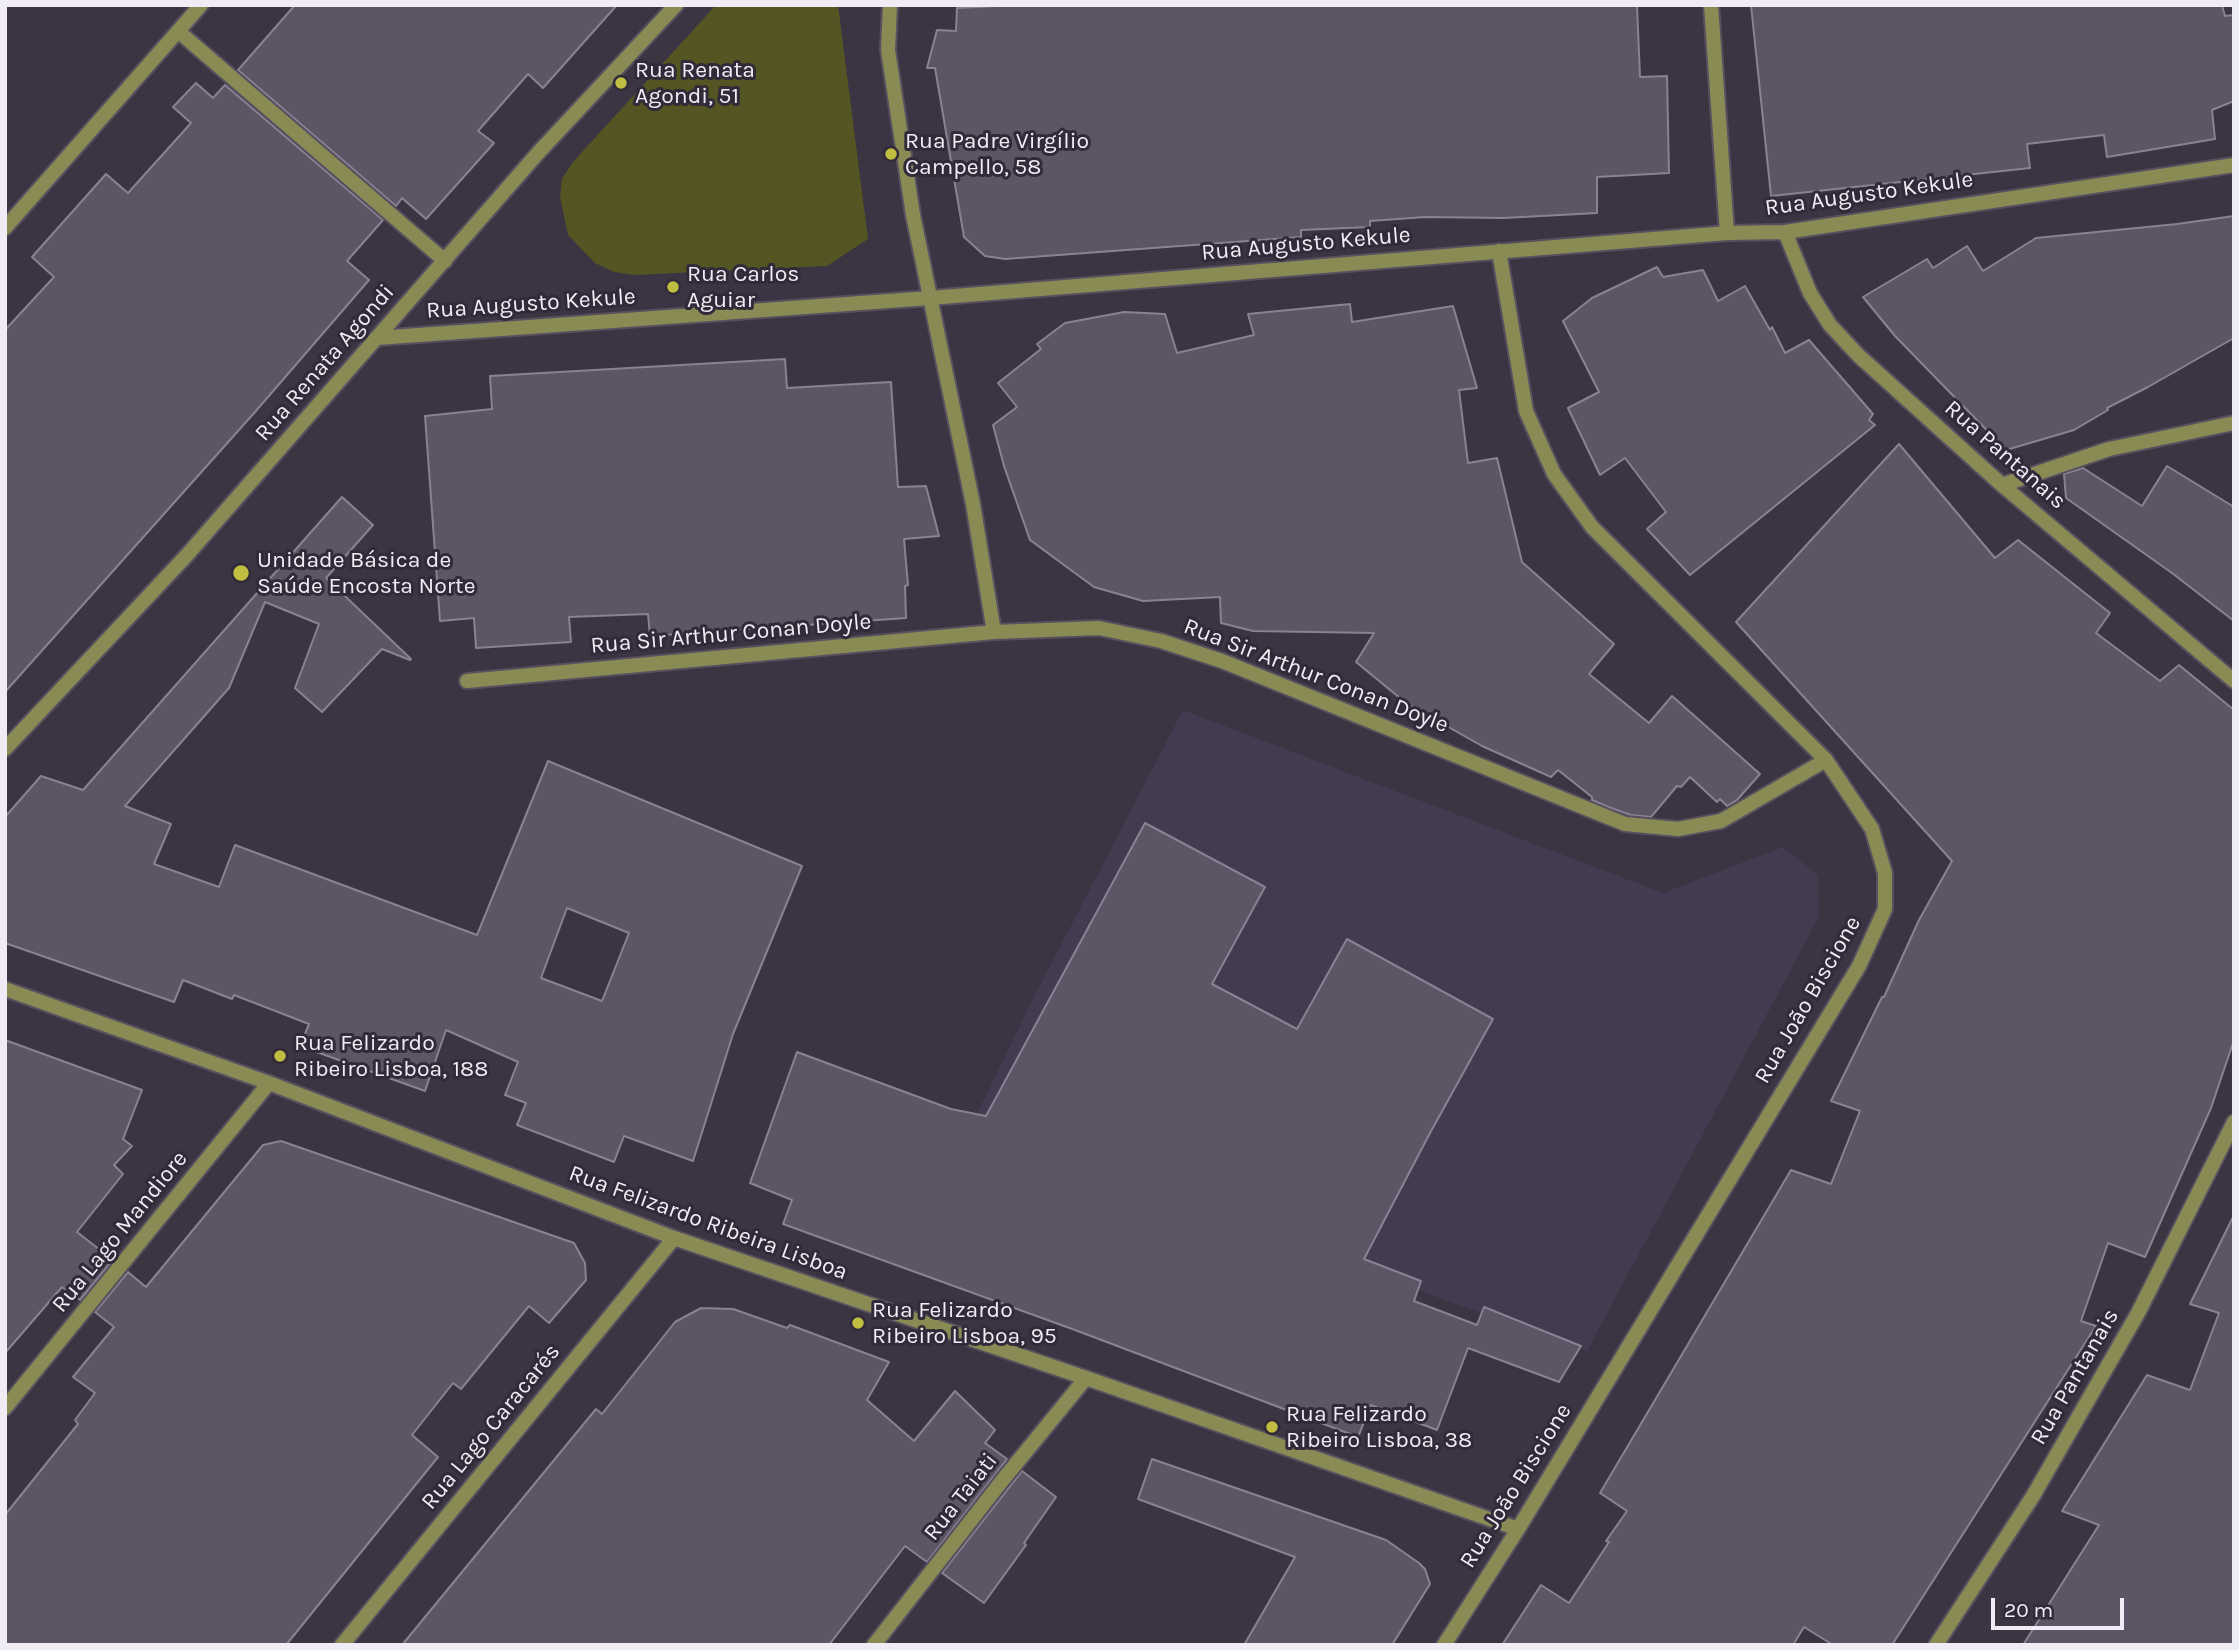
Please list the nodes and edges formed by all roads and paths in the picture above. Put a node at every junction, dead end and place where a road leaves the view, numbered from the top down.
1 (201, 5) edge
2 (676, 5) edge
3 (890, 5) edge
4 (1711, 5) edge
5 (178, 32) junction
6 (2234, 165) edge
7 (5, 228) edge
8 (1785, 232) junction
9 (1727, 233) junction
10 (1499, 251) junction
11 (445, 261) junction
12 (930, 298) junction
13 (377, 338) junction
14 (2234, 423) edge
15 (2002, 485) junction
16 (994, 632) junction
17 (467, 681) dead end
18 (2234, 681) edge
19 (5, 749) edge
20 (1826, 760) junction
21 (5, 989) edge
22 (269, 1083) junction
23 (2234, 1122) edge
24 (674, 1238) junction
25 (1086, 1378) junction
26 (5, 1408) edge
27 (1518, 1529) junction
28 (342, 1645) edge
29 (874, 1645) edge
30 (1444, 1645) edge
31 (1936, 1645) edge

1 - 5 street
2 - 11 street, Rua Renata Agondi
3 - 12 street
4 - 9 street
5 - 7 street
5 - 11 street
6 - 8 street, Rua Augusto Kekule
8 - 9 street, Rua Augusto Kekule
8 - 15 street, Rua Pantanais
9 - 10 street, Rua Augusto Kekule
10 - 12 street, Rua Augusto Kekule
10 - 20 street, Rua João Biscione
11 - 13 street, Rua Renata Agondi
12 - 13 street, Rua Augusto Kekule
12 - 16 street
13 - 19 street, Rua Renata Agondi
14 - 15 street
15 - 18 street, Rua Pantanais
16 - 17 street, Rua Sir Arthur Conan Doyle
16 - 20 street, Rua Sir Arthur Conan Doyle
20 - 27 street, Rua João Biscione
21 - 22 street, Rua Felizardo Ribeira Lisboa
22 - 24 street, Rua Felizardo Ribeira Lisboa
22 - 26 street, Rua Lago Mandiore
23 - 31 street, Rua Pantanais
24 - 25 street, Rua Felizardo Ribeira Lisboa
24 - 28 street, Rua Lago Caracarés
25 - 27 street, Rua Felizardo Ribeira Lisboa
25 - 29 street, Rua Taiati
27 - 30 street, Rua João Biscione

